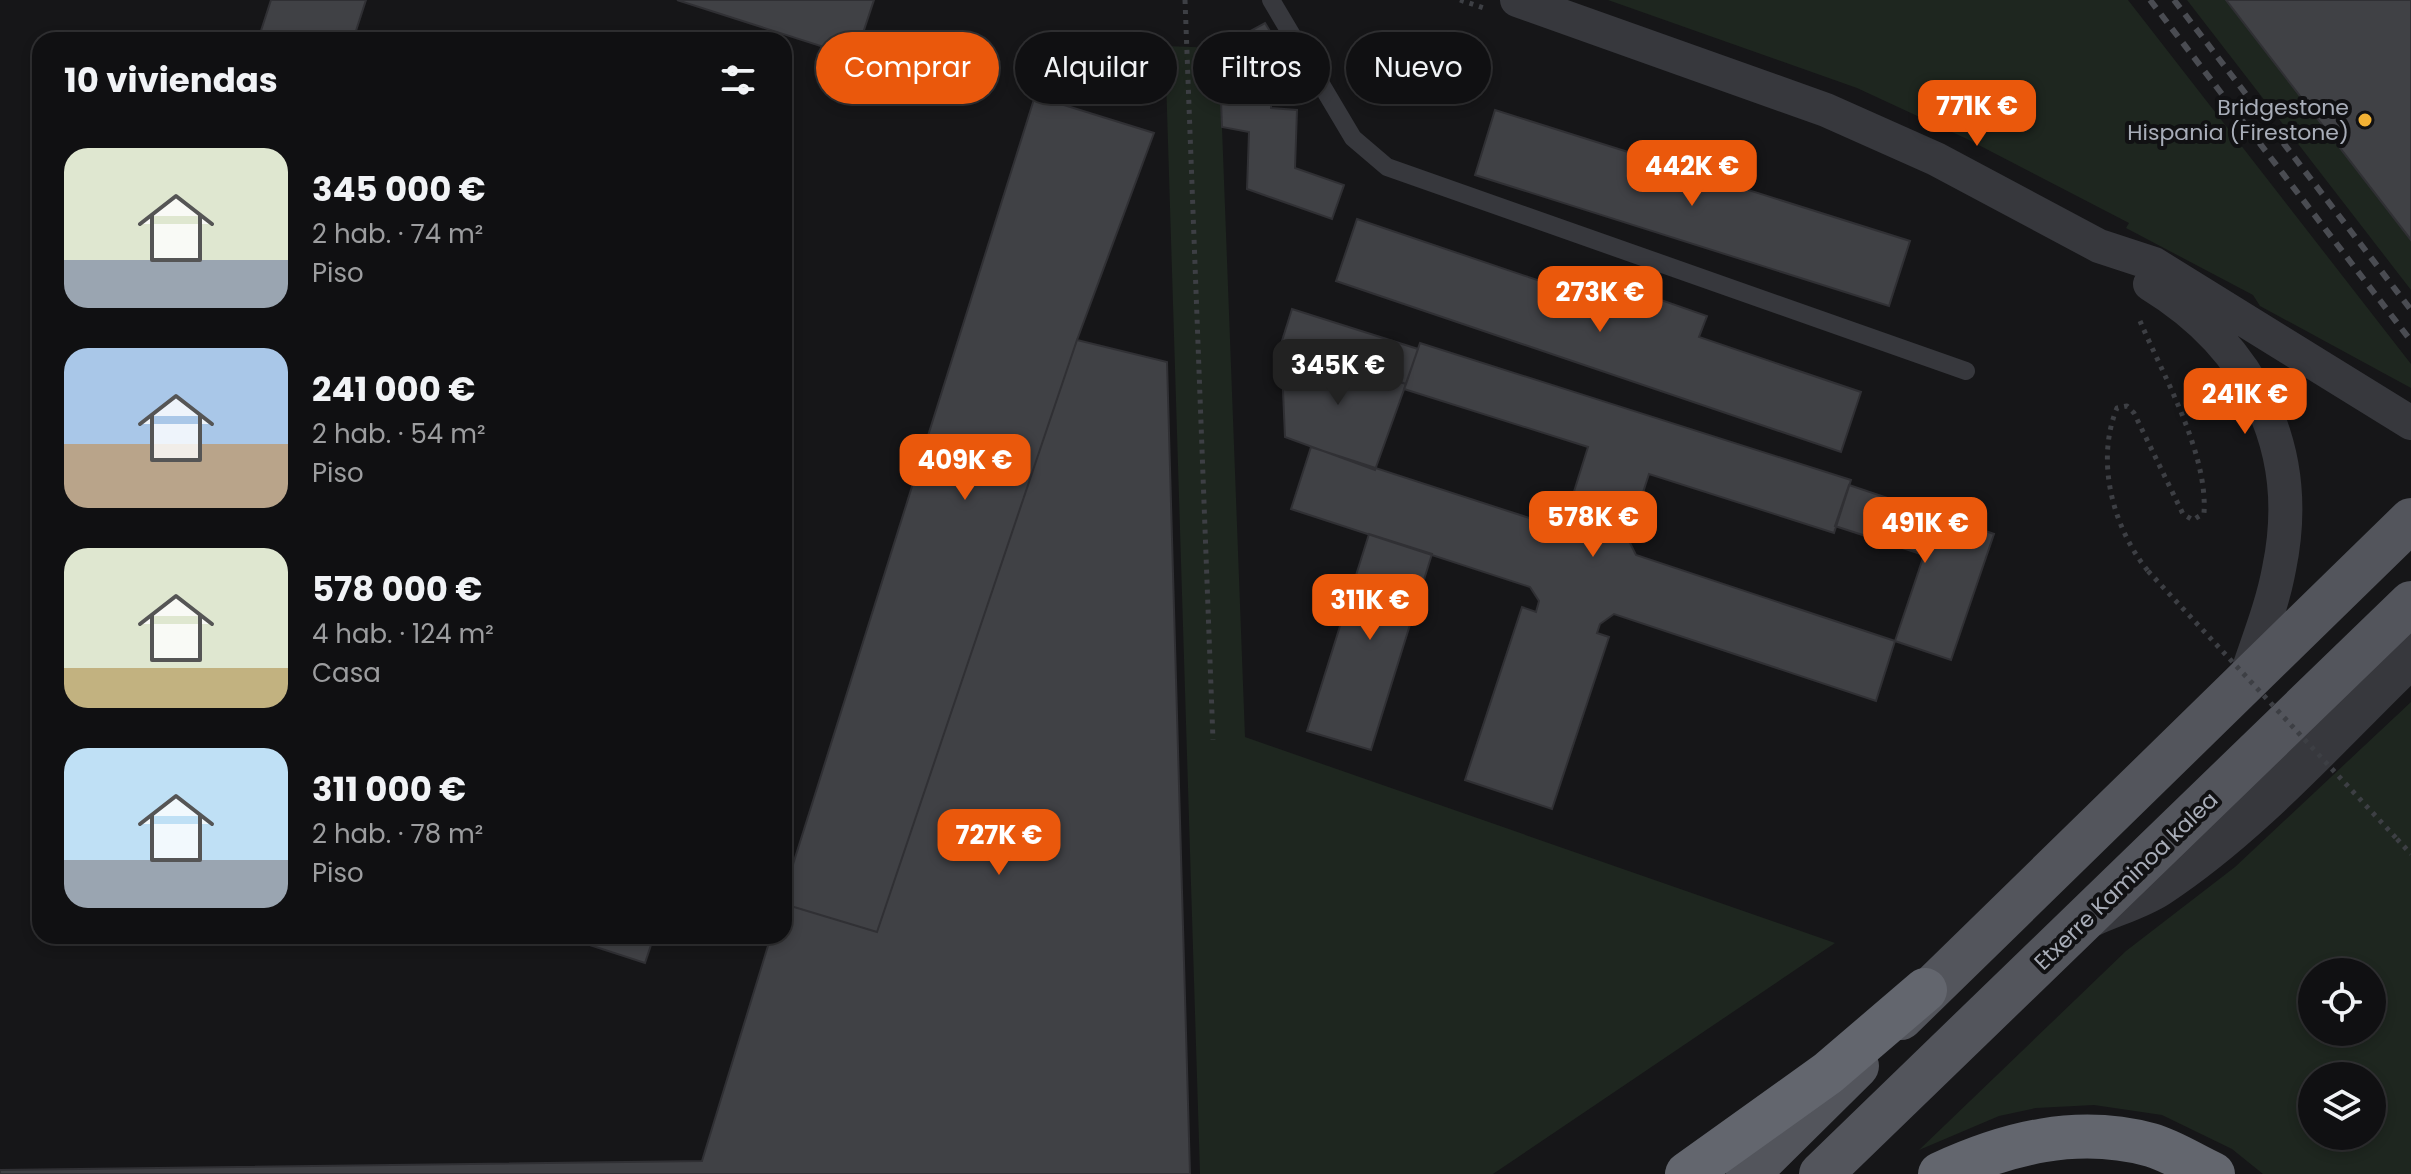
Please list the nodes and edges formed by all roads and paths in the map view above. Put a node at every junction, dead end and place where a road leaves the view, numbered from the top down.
1 (1185, 0) edge
2 (1271, 0) edge
3 (1517, 0) edge
4 (2099, 246) junction
5 (2138, 317) dead end
6 (1966, 371) dead end
7 (2411, 423) edge
8 (2411, 520) edge
9 (2411, 603) edge
10 (2411, 655) edge
11 (2245, 680) junction
12 (1213, 740) dead end
13 (2411, 854) edge
14 (2091, 915) junction
15 (1925, 990) junction
16 (1825, 1168) edge
17 (1687, 1174) edge
18 (1748, 1174) edge
19 (1940, 1174) edge
20 (2213, 1174) edge

1 - 12 path
2 - 6 lane
3 - 4 street
4 - 7 street
4 - 11 street
5 - 13 path, bridge
8 - 11 main road
9 - 14 main road, Etxerre Kaminoa kalea
10 - 14 street
11 - 15 main road
14 - 16 main road, Etxerre Kaminoa kalea
15 - 17 highway
15 - 18 main road
19 - 20 highway

